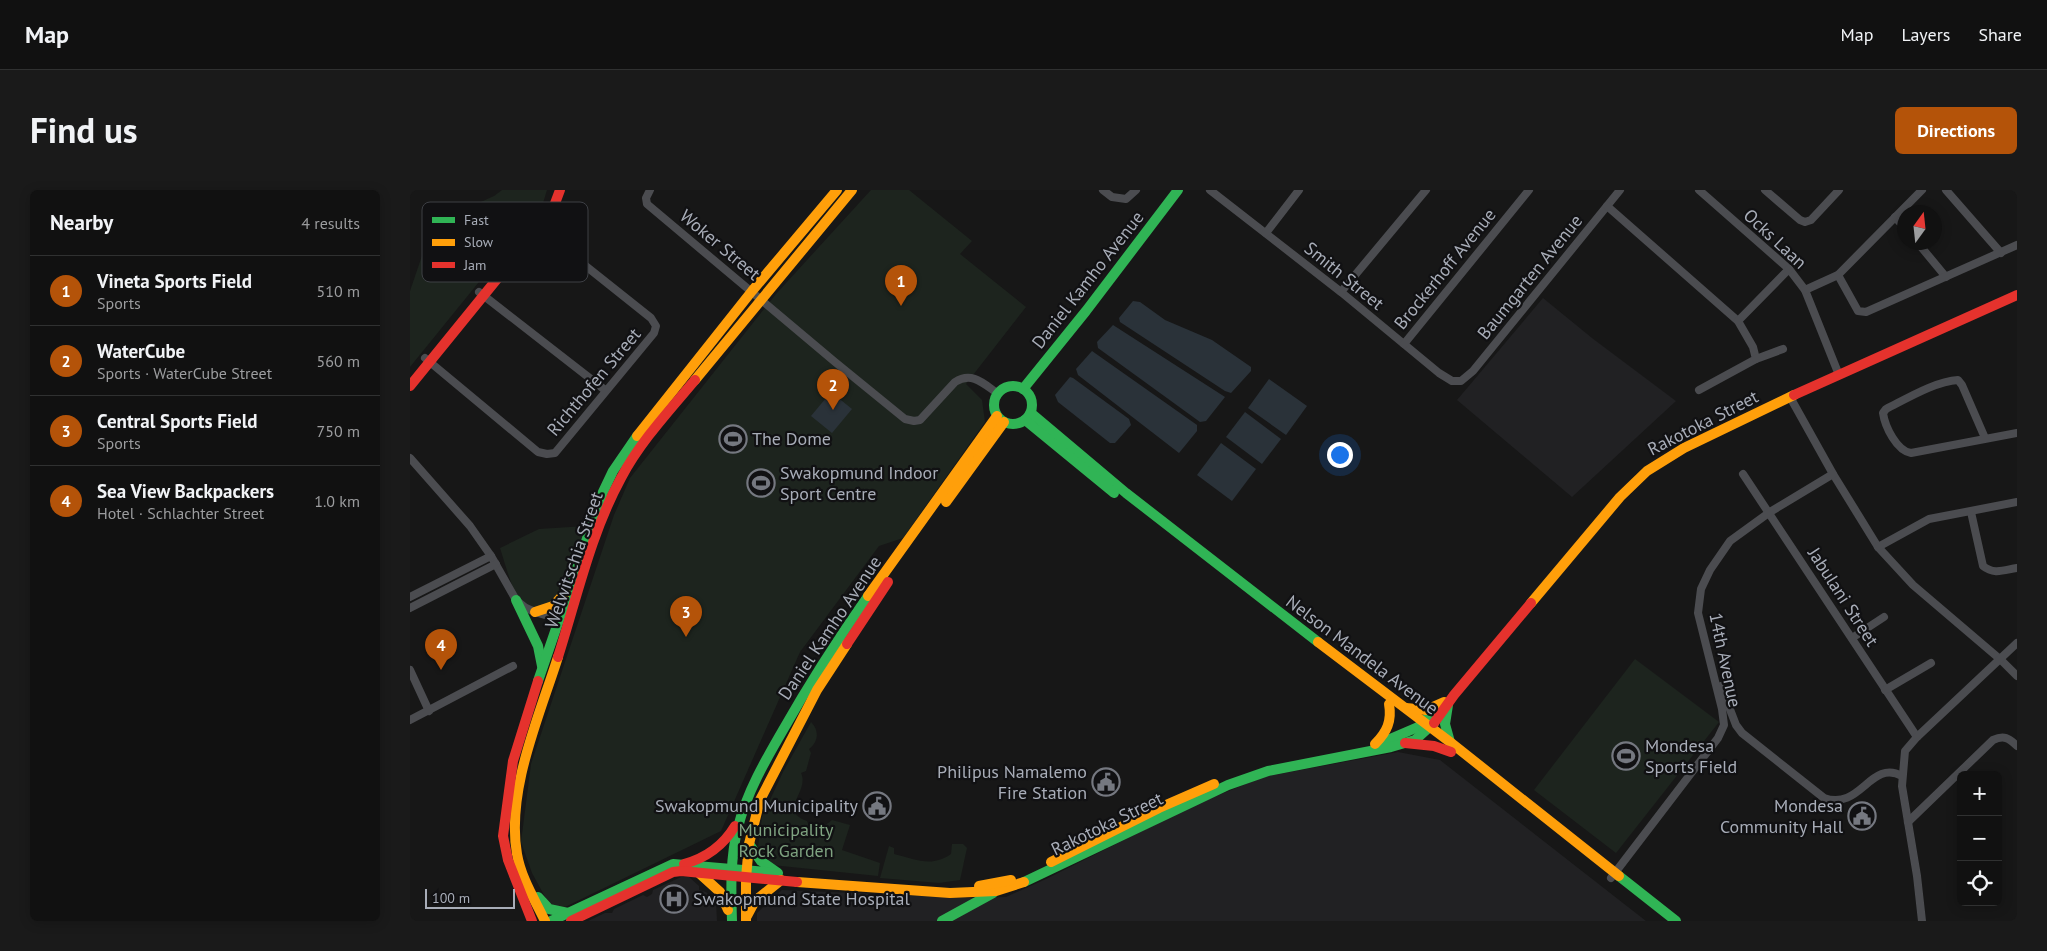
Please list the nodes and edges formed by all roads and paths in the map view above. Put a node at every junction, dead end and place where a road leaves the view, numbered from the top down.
1 (554, 190) edge
2 (560, 190) edge
3 (650, 190) edge
4 (837, 190) edge
5 (852, 190) edge
6 (1104, 190) edge
7 (1136, 190) edge
8 (1178, 190) edge
9 (1210, 190) edge
10 (1300, 190) edge
11 (1426, 190) edge
12 (1529, 190) edge
13 (1620, 190) edge
14 (1699, 190) edge
15 (1765, 190) edge
16 (1839, 190) edge
17 (1922, 190) edge
18 (1946, 190) edge
19 (548, 202) edge
20 (556, 202) edge
21 (1607, 206) junction
22 (1895, 216) junction
23 (1897, 218) edge
24 (1266, 234) junction
25 (2017, 245) edge
26 (1924, 250) edge
27 (2001, 252) junction
28 (588, 267) edge
29 (1789, 269) junction
30 (1838, 275) junction
31 (1946, 277) junction
32 (491, 282) edge
33 (1805, 290) junction
34 (752, 291) junction
35 (1341, 292) junction
36 (482, 294) junction
37 (2017, 295) edge
38 (762, 300) junction
39 (1738, 321) junction
40 (1404, 344) junction
41 (1783, 349) dead end
42 (1756, 359) junction
43 (428, 360) junction
44 (1839, 375) junction
45 (410, 376) edge
46 (1461, 381) joint
47 (410, 386) edge
48 (1023, 389) junction
49 (605, 390) junction
50 (1699, 390) dead end
51 (997, 393) junction
52 (1790, 397) junction
53 (1028, 416) junction
54 (1001, 419) junction
55 (2017, 433) edge
56 (1985, 438) junction
57 (410, 458) edge
58 (1743, 474) dead end
59 (1833, 474) junction
60 (2017, 502) edge
61 (1770, 512) junction
62 (1971, 512) junction
63 (1878, 547) junction
64 (491, 556) junction
65 (496, 564) junction
66 (2017, 568) edge
67 (569, 586) junction
68 (410, 597) edge
69 (516, 600) junction
70 (410, 608) edge
71 (573, 608) junction
72 (535, 612) junction
73 (1884, 618) dead end
74 (558, 619) junction
75 (564, 638) junction
76 (1852, 638) junction
77 (2017, 643) edge
78 (1709, 656) junction
79 (2001, 660) junction
80 (1931, 662) dead end
81 (513, 666) dead end
82 (410, 670) edge
83 (542, 672) junction
84 (2017, 676) edge
85 (1885, 690) junction
86 (1389, 704) junction
87 (1446, 704) junction
88 (1405, 708) junction
89 (428, 711) junction
90 (410, 720) edge
91 (1425, 728) junction
92 (1916, 737) junction
93 (1375, 744) junction
94 (1404, 744) junction
95 (2017, 746) edge
96 (1450, 747) junction
97 (1902, 776) junction
98 (743, 811) junction
99 (1908, 822) junction
100 (749, 844) junction
101 (684, 864) junction
102 (730, 872) junction
103 (699, 873) junction
104 (747, 874) junction
105 (1613, 875) junction
106 (780, 876) junction
107 (996, 891) junction
108 (532, 892) junction
109 (570, 917) edge
110 (746, 919) edge
111 (532, 921) edge
112 (545, 921) edge
113 (551, 921) edge
114 (731, 921) edge
115 (942, 921) edge
116 (1664, 921) edge
117 (1676, 921) edge
118 (1922, 921) edge

1 - 19 street
2 - 20 street
3 - 34 street, Woker Street
4 - 34 street, Welwitschia Street
5 - 38 street, Welwitschia Street
6 - 7 street
8 - 48 street, Daniel Kamho Avenue
9 - 24 street, Smith Street
10 - 24 street
11 - 35 street
12 - 40 street, Brockerhoff Avenue
13 - 21 street, Baumgarten Avenue
14 - 29 street, Ocks Laan
15 - 16 street
17 - 22 street
18 - 27 street
21 - 39 street
21 - 46 street, Baumgarten Avenue
22 - 23 street
22 - 30 street
24 - 35 street, Smith Street
25 - 27 street
26 - 31 street
27 - 31 street
28 - 49 street, Richthofen Street
29 - 33 street, Ocks Laan
29 - 39 street
30 - 31 street
30 - 33 street
32 - 36 street
33 - 44 street, Ocks Laan
34 - 38 street, Woker Street
34 - 67 street, Welwitschia Street
35 - 40 street, Smith Street
36 - 43 street
36 - 49 street
37 - 44 street, Rakotoka Street
38 - 51 street, Woker Street
38 - 71 street, Welwitschia Street
39 - 42 street
40 - 46 street, Smith Street
41 - 42 street
42 - 50 street
43 - 45 street
43 - 47 street
43 - 49 street, Richthofen Street
44 - 52 street, Rakotoka Street
48 - 51 street
48 - 53 street
51 - 54 street
52 - 59 street
52 - 87 street, Rakotoka Street
53 - 54 street
53 - 86 street, Nelson Mandela Avenue
53 - 88 street, Nelson Mandela Avenue
54 - 98 street, Daniel Kamho Avenue
54 - 100 street, Daniel Kamho Avenue
55 - 56 street
56 - 56 street
57 - 64 street
58 - 61 street, Jabulani Street
59 - 61 street, 14th Avenue
59 - 63 street
60 - 62 street
61 - 76 street, Jabulani Street
61 - 78 street, 14th Avenue
62 - 63 street
62 - 66 street
63 - 79 street
64 - 65 street
64 - 68 street
65 - 69 street
65 - 70 street
67 - 72 street
67 - 74 street, Welwitschia Street
69 - 72 street
69 - 83 street
71 - 74 street
71 - 75 street, Welwitschia Street
72 - 74 street
73 - 76 street
74 - 75 street
74 - 83 street, Welwitschia Street
75 - 108 street, Welwitschia Street
76 - 85 street, Jabulani Street
77 - 79 street
78 - 97 street
78 - 105 street, 14th Avenue
79 - 84 street
79 - 92 street
80 - 85 street
81 - 89 street
82 - 89 street
83 - 111 street, Welwitschia Street
85 - 92 street, Jabulani Street
86 - 91 street, Nelson Mandela Avenue
86 - 93 street
87 - 88 street
87 - 91 street, Rakotoka Street
87 - 96 street
88 - 91 street, Nelson Mandela Avenue
89 - 90 street
91 - 93 street, Rakotoka Street
91 - 94 street, Rakotoka Street
91 - 96 street, Nelson Mandela Avenue
92 - 97 street
93 - 106 street, Rakotoka Street
94 - 96 street
94 - 107 street, Rakotoka Street
95 - 99 street
96 - 105 street, Nelson Mandela Avenue
97 - 99 street
98 - 101 street
98 - 102 street, Daniel Kamho Avenue
99 - 118 street
100 - 104 street, Daniel Kamho Avenue
100 - 106 street
101 - 102 street
101 - 109 street
102 - 103 street
102 - 104 street, Rakotoka Street
102 - 114 street, Daniel Kamho Avenue
103 - 109 street
103 - 114 street
104 - 106 street, Rakotoka Street
104 - 110 street, Daniel Kamho Avenue
105 - 116 street, Nelson Mandela Avenue
105 - 117 street, Nelson Mandela Avenue
106 - 107 street, Rakotoka Street
106 - 110 street
107 - 115 street
108 - 109 street
108 - 112 street, Welwitschia Street
109 - 113 street

